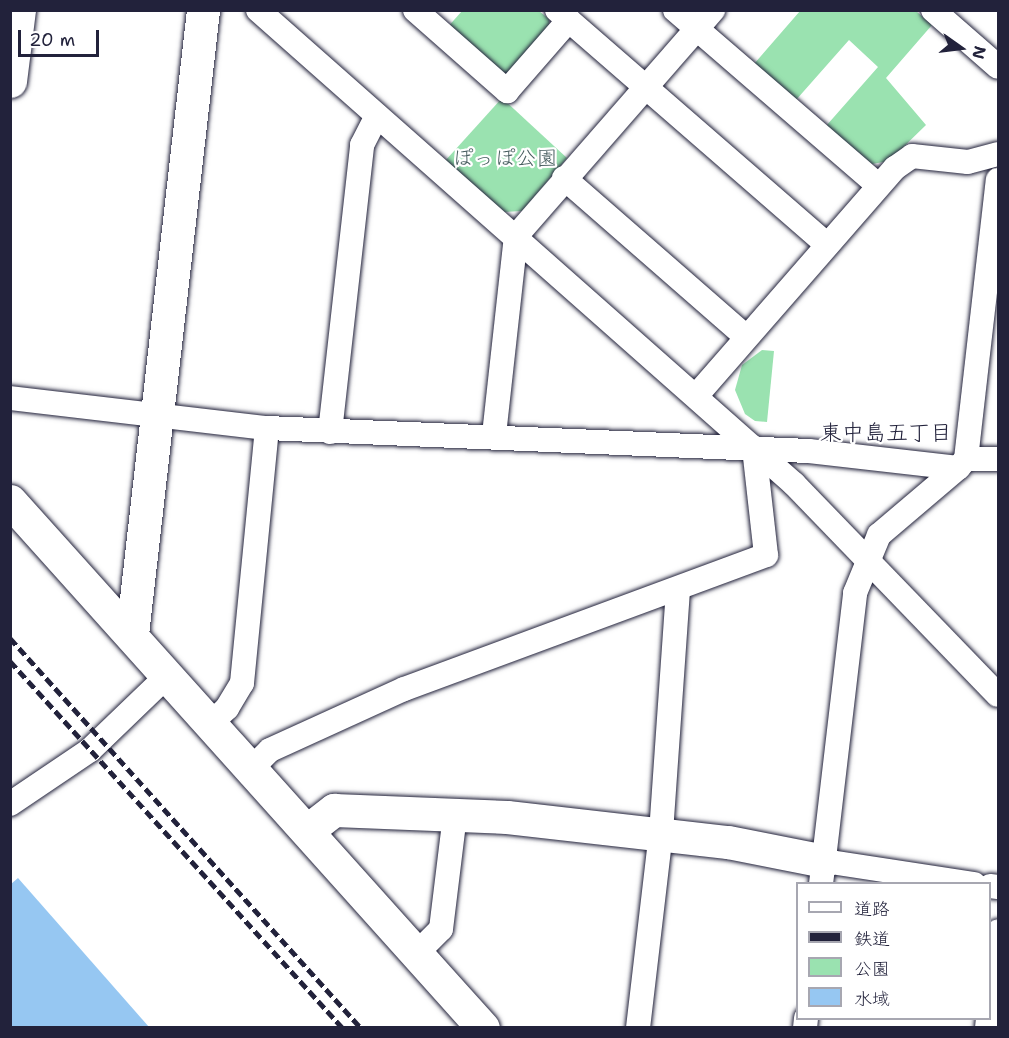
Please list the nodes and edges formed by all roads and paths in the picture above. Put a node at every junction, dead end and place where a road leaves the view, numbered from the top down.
1 (19, 10) edge
2 (203, 10) edge
3 (258, 10) edge
4 (415, 10) edge
5 (675, 10) edge
6 (713, 10) edge
7 (933, 10) edge
8 (563, 15) edge
9 (697, 29) junction
10 (999, 67) edge
11 (10, 81) edge
12 (645, 87) junction
13 (377, 116) junction
14 (999, 154) edge
15 (564, 178) junction
16 (999, 180) edge
17 (878, 186) junction
18 (516, 236) junction
19 (827, 245) junction
20 (746, 337) junction
21 (696, 396) junction
22 (10, 398) edge
23 (158, 415) junction
24 (267, 428) junction
25 (330, 432) junction
26 (494, 435) junction
27 (754, 448) junction
28 (999, 459) edge
29 (962, 464) junction
30 (10, 501) edge
31 (869, 559) junction
32 (678, 590) junction
33 (132, 634) junction
34 (168, 675) junction
35 (999, 695) edge
36 (211, 723) junction
37 (252, 768) junction
38 (10, 804) edge
39 (455, 815) junction
40 (308, 830) junction
41 (661, 833) junction
42 (822, 872) edge
43 (949, 882) edge
44 (999, 931) edge
45 (416, 954) junction
46 (991, 996) edge
47 (483, 1028) edge
48 (638, 1028) edge

1 - 11 street
2 - 23 street
3 - 13 street
4 - 8 street
5 - 9 street
6 - 9 street
7 - 10 street
8 - 12 street
9 - 12 street
9 - 17 street
12 - 15 street
12 - 19 street
13 - 18 street
13 - 25 street
14 - 17 street
15 - 18 street
15 - 20 street
16 - 29 street
17 - 19 street
18 - 21 street
18 - 26 street
19 - 20 street
20 - 21 street
21 - 27 street
22 - 23 street
23 - 24 street
23 - 33 street
24 - 25 street
24 - 36 street
25 - 26 street
26 - 27 street
27 - 29 street
27 - 31 street
27 - 32 street
28 - 29 street
29 - 31 street
30 - 33 street
31 - 35 street
31 - 42 street
32 - 37 street
32 - 41 street
33 - 34 street
34 - 36 street
34 - 38 street
36 - 37 street
37 - 40 street
39 - 40 street
39 - 41 street
39 - 45 street
40 - 45 street
41 - 42 street
41 - 48 street
42 - 43 street
44 - 46 street
45 - 47 street

